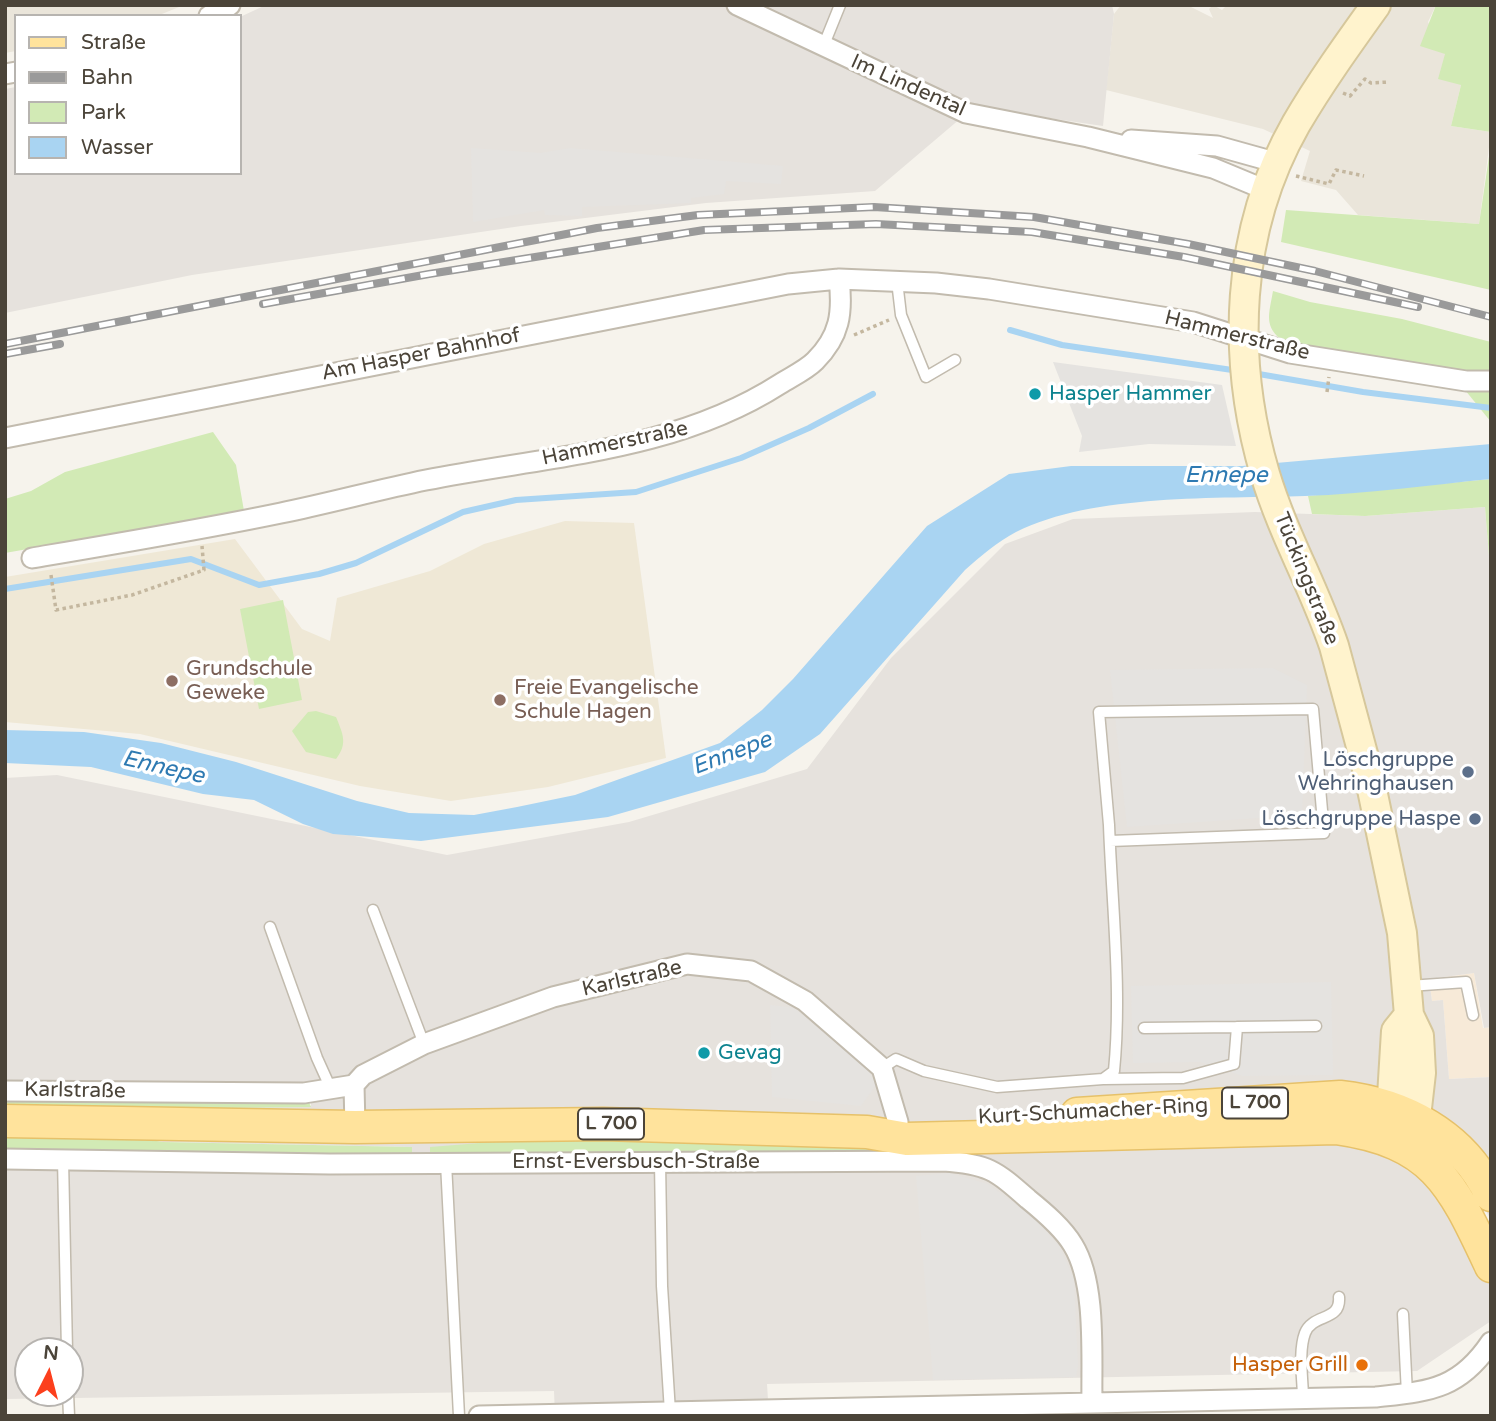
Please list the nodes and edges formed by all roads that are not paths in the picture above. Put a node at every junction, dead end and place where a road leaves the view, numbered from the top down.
1 (230, 5) edge
2 (737, 5) edge
3 (840, 5) edge
4 (1376, 5) edge
5 (213, 14) edge
6 (822, 47) junction
7 (1088, 137) junction
8 (1289, 170) junction
9 (1266, 190) junction
10 (839, 279) junction
11 (897, 281) junction
12 (1242, 346) junction
13 (955, 359) dead end
14 (1491, 381) edge
15 (5, 438) edge
16 (32, 558) dead end
17 (1110, 841) junction
18 (373, 910) dead end
19 (270, 927) dead end
20 (1408, 986) junction
21 (1473, 1015) dead end
22 (1316, 1026) dead end
23 (1237, 1027) junction
24 (1144, 1028) dead end
25 (424, 1044) junction
26 (882, 1068) junction
27 (1103, 1079) junction
28 (354, 1085) junction
29 (331, 1089) junction
30 (5, 1091) edge
31 (1404, 1112) junction
32 (5, 1121) edge
33 (898, 1122) junction
34 (355, 1127) junction
35 (867, 1132) junction
36 (1389, 1139) junction
37 (5, 1159) edge
38 (63, 1159) junction
39 (660, 1162) junction
40 (446, 1163) junction
41 (1491, 1195) edge
42 (1491, 1266) edge
43 (1339, 1297) dead end
44 (1404, 1314) dead end
45 (67, 1337) edge
46 (1491, 1342) edge
47 (1483, 1365) edge
48 (1407, 1394) junction
49 (1303, 1399) junction
50 (1092, 1404) junction
51 (670, 1412) junction
52 (459, 1416) edge
53 (479, 1416) edge

1 - 5 street
2 - 6 street, Im Lindental
3 - 6 lane
4 - 8 street, Tückingstraße
6 - 7 street, Im Lindental
7 - 8 street, Im Lindental
7 - 9 street, Im Lindental
8 - 9 street, Tückingstraße
9 - 12 street, Tückingstraße
10 - 11 street, Hammerstraße
10 - 15 street, Am Hasper Bahnhof
10 - 16 street, Hammerstraße
11 - 12 street, Hammerstraße
11 - 13 lane
12 - 14 street, Hammerstraße
12 - 20 street, Tückingstraße
17 - 17 lane
17 - 27 lane
18 - 25 lane
19 - 29 lane
20 - 21 lane
20 - 31 street, Tückingstraße
22 - 23 lane
23 - 24 lane
23 - 27 lane
25 - 26 street, Karlstraße
25 - 28 street, Karlstraße
26 - 27 lane
26 - 33 street
28 - 29 street, Karlstraße
28 - 34 street
29 - 30 street, Karlstraße
31 - 33 main road, Kurt-Schumacher-Ring / L 700
31 - 36 street, Tückingstraße
31 - 41 main road, Kurt-Schumacher-Ring / L 700
32 - 34 main road, L 700
33 - 35 main road, Kurt-Schumacher-Ring / L 700
34 - 35 main road, L 700
35 - 36 main road, L 700
36 - 42 main road, L 700
37 - 38 street, Ernst-Eversbusch-Straße
38 - 40 street, Ernst-Eversbusch-Straße
38 - 45 lane
39 - 40 street, Ernst-Eversbusch-Straße
39 - 50 street, Ernst-Eversbusch-Straße
39 - 51 lane
40 - 52 lane
43 - 49 lane
44 - 48 lane
46 - 47 street
47 - 48 street
48 - 49 street
49 - 50 street
50 - 51 street
51 - 53 street

